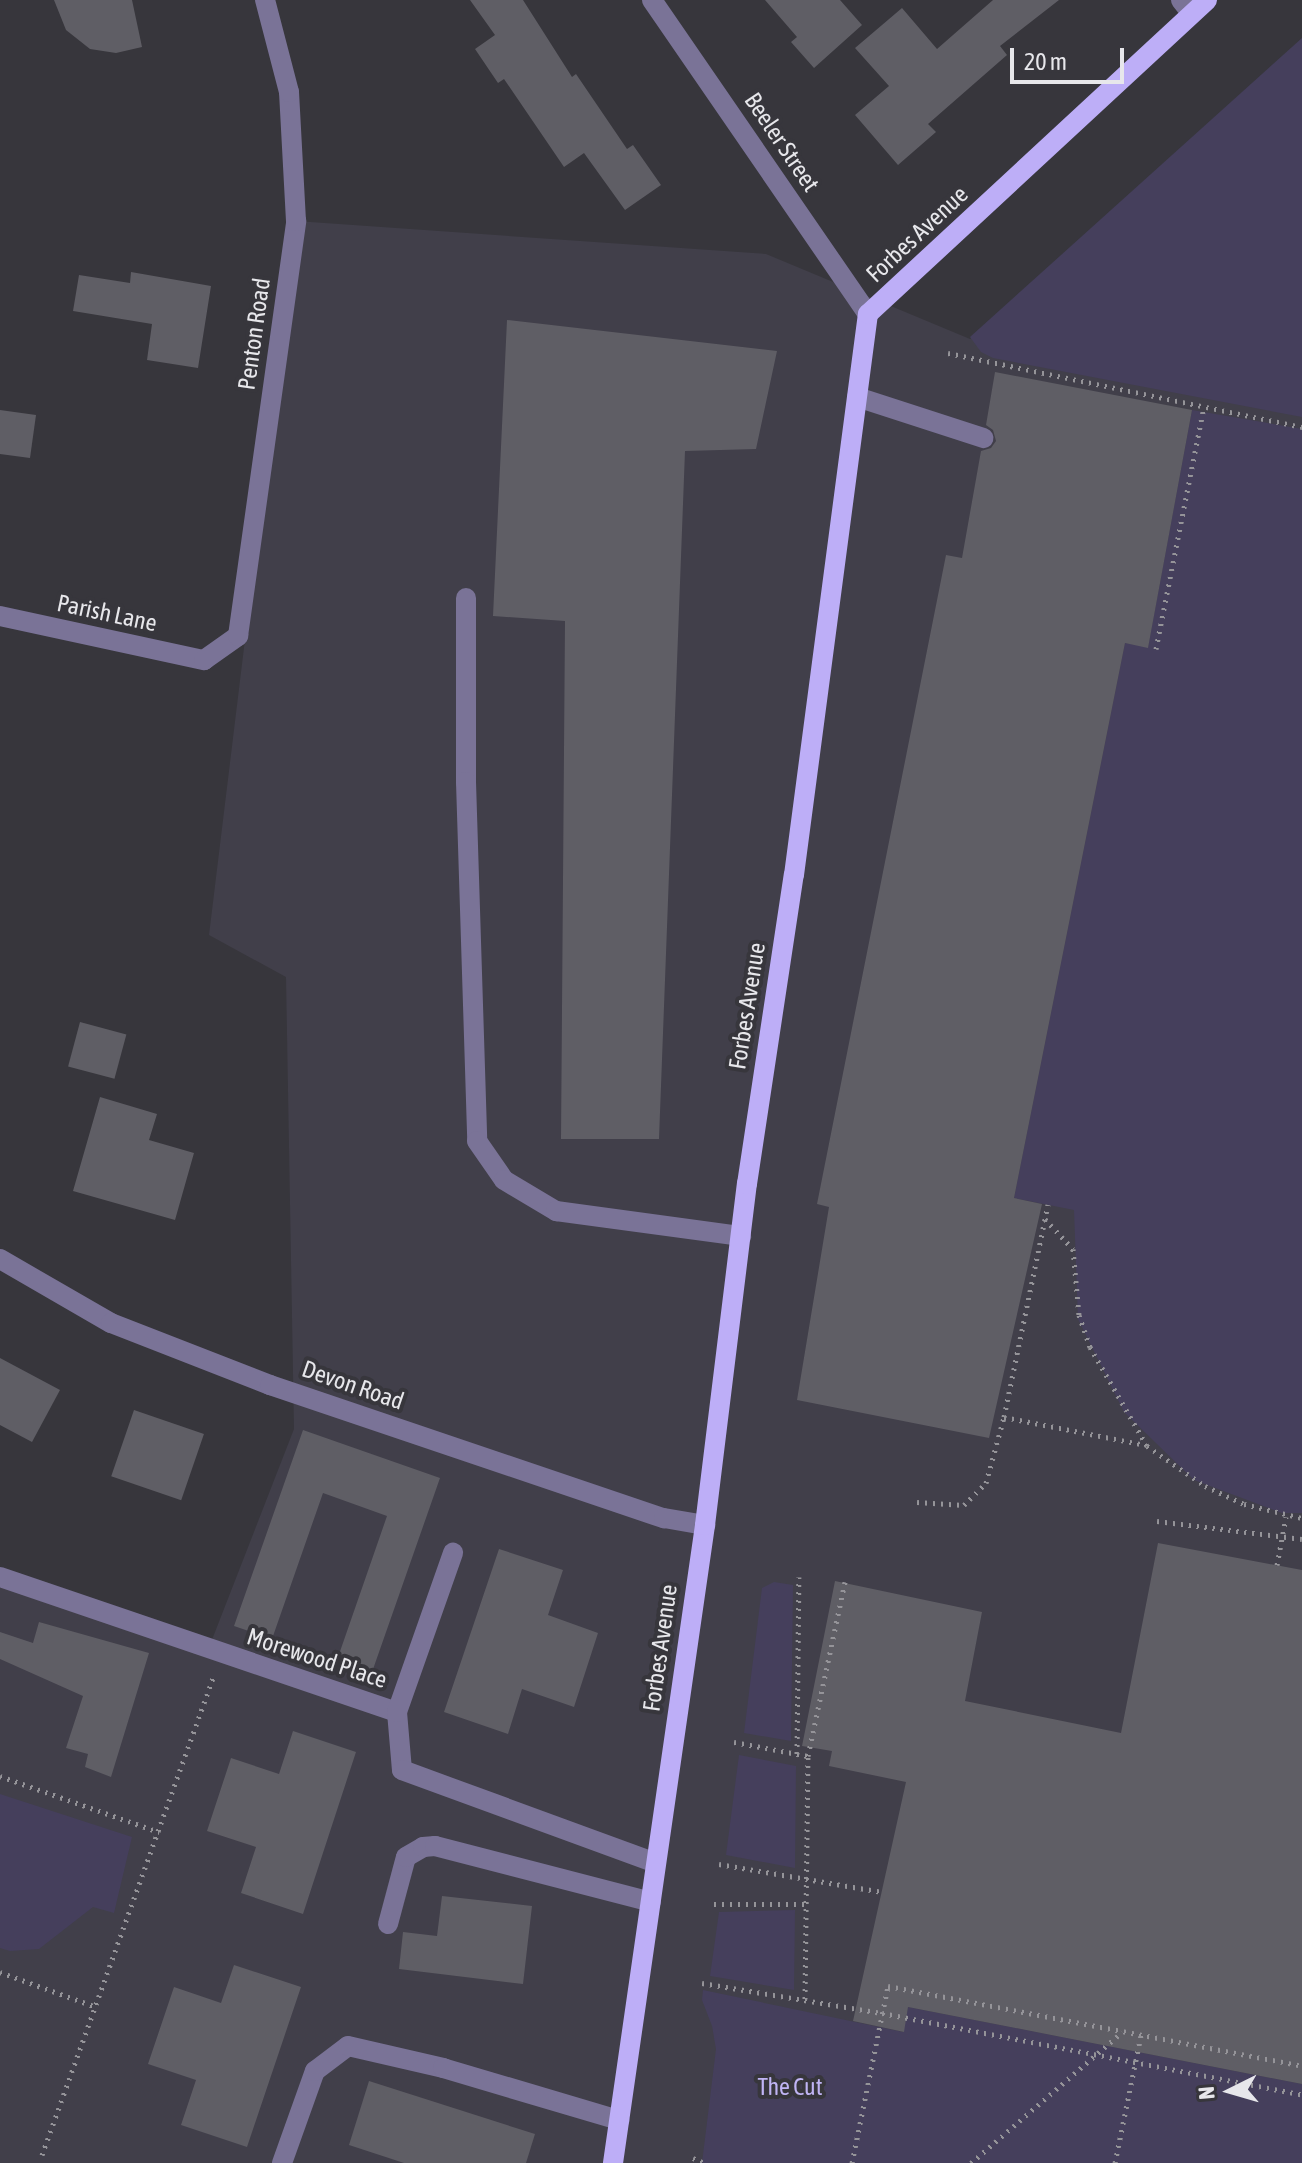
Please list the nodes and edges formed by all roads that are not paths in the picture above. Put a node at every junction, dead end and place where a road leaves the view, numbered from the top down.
1 (265, 0) edge
2 (652, 0) edge
3 (1193, 4) edge
4 (868, 314) junction
5 (857, 397) junction
6 (983, 438) dead end
7 (466, 598) dead end
8 (0, 616) edge
9 (204, 660) joint
10 (741, 1236) junction
11 (0, 1259) edge
12 (705, 1525) junction
13 (453, 1553) dead end
14 (0, 1577) edge
15 (397, 1712) junction
16 (656, 1863) junction
17 (651, 1902) junction
18 (388, 1924) dead end
19 (619, 2120) junction
20 (282, 2163) edge
21 (613, 2163) edge

1 - 9 street, Penton Road
2 - 4 street, Beeler Street
3 - 4 main road, Forbes Avenue
4 - 5 main road, Forbes Avenue
5 - 6 street
5 - 10 main road, Forbes Avenue
7 - 10 street
8 - 9 street, Parish Lane
10 - 12 main road, Forbes Avenue
11 - 12 street, Devon Road
12 - 16 main road, Forbes Avenue
13 - 15 street
14 - 15 street, Morewood Place
15 - 16 street, Morewood Place
16 - 17 main road, Forbes Avenue
17 - 18 street
17 - 19 main road, Forbes Avenue
19 - 20 street
19 - 21 main road, Forbes Avenue

